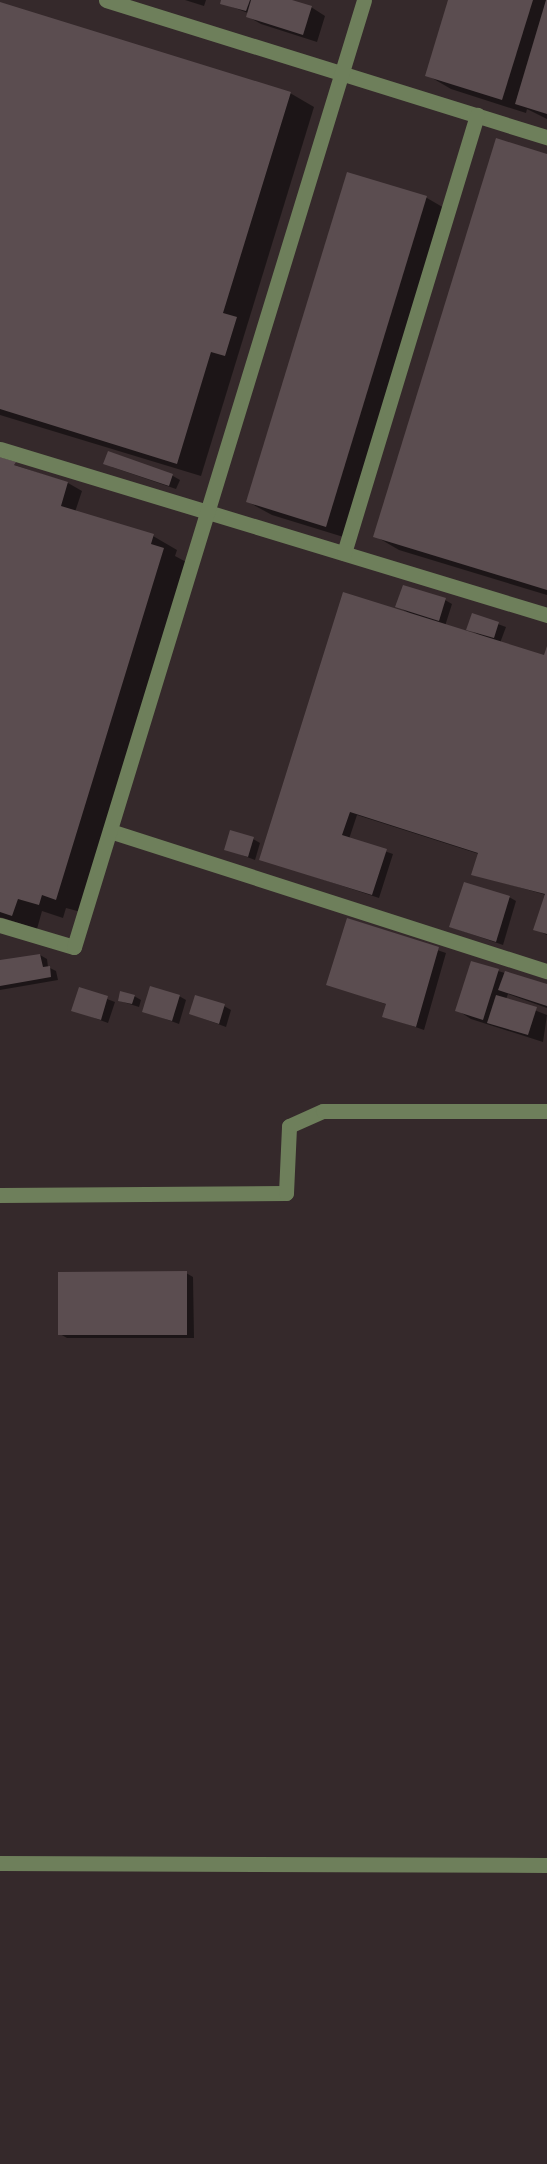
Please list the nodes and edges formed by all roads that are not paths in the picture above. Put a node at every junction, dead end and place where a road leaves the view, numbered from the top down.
1 (106, 0) edge
2 (364, 0) edge
3 (342, 72) junction
4 (477, 115) junction
5 (547, 136) edge
6 (0, 449) edge
7 (208, 512) junction
8 (344, 554) junction
9 (547, 615) edge
10 (110, 831) junction
11 (0, 925) edge
12 (547, 971) edge
13 (547, 1111) edge
14 (0, 1195) edge
15 (0, 1863) edge
16 (547, 1865) edge

1 - 3 street
2 - 3 street
3 - 4 street
3 - 7 street
4 - 5 street
4 - 8 street
6 - 7 street
7 - 8 street
7 - 10 street
8 - 9 street
10 - 11 street
10 - 12 street
13 - 14 street
15 - 16 street

